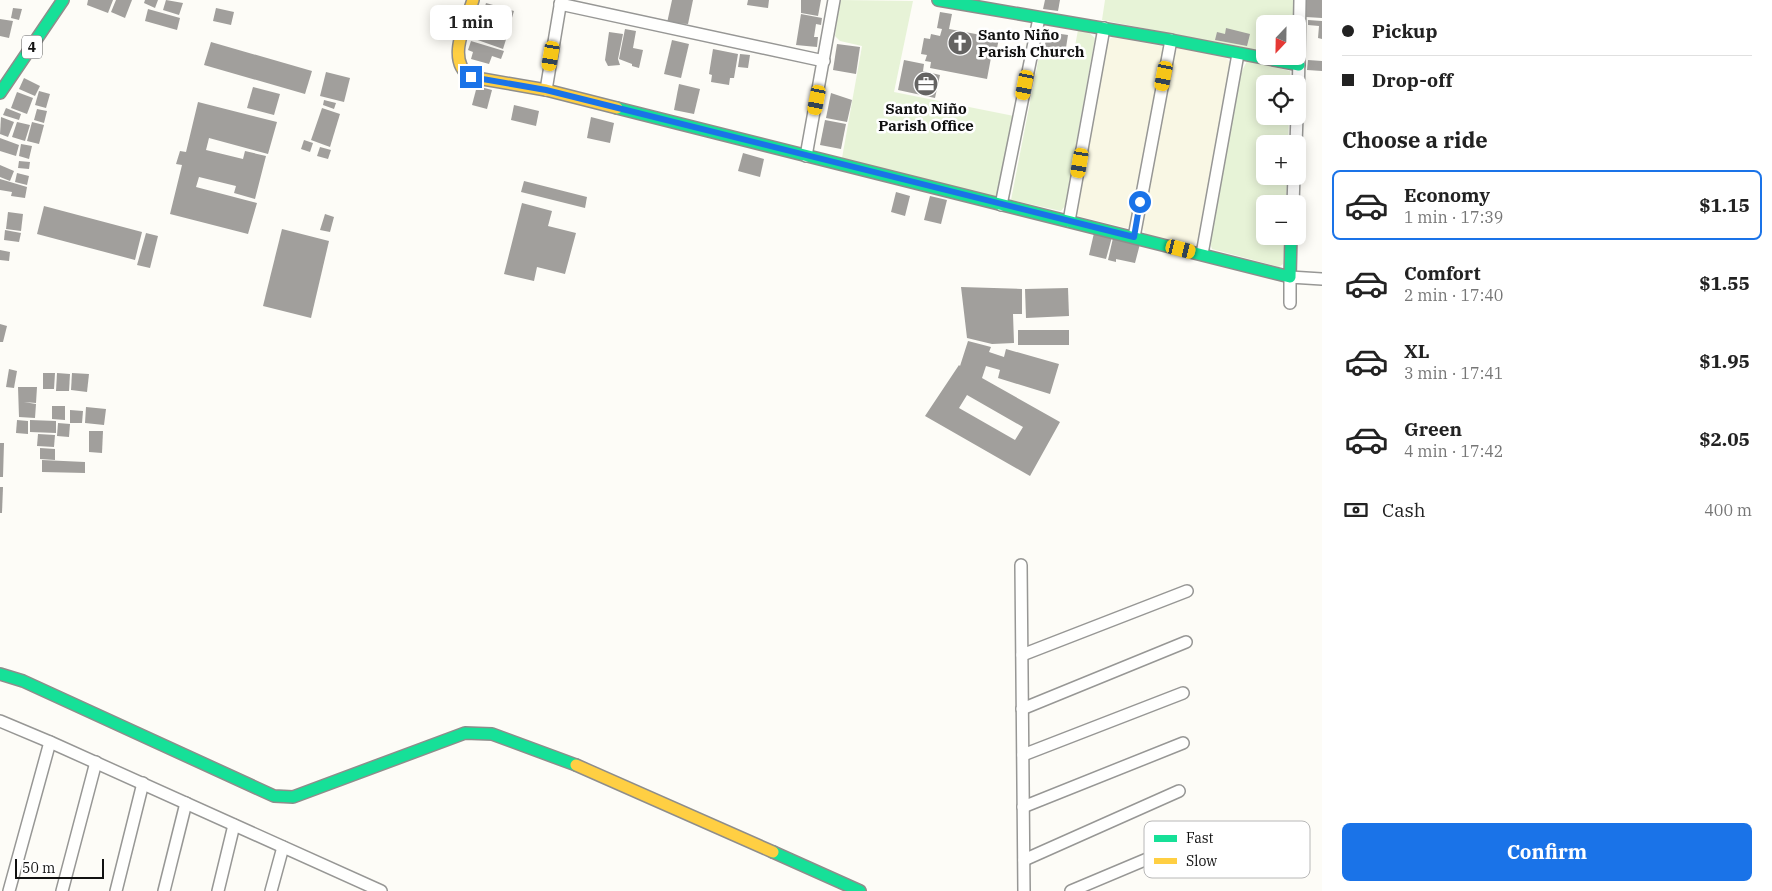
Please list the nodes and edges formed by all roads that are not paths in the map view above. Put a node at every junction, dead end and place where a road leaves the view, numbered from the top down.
1 (63, 0) edge
2 (473, 0) edge
3 (834, 0) edge
4 (938, 0) edge
5 (1300, 0) edge
6 (561, 2) edge
7 (1300, 15) edge
8 (1039, 18) junction
9 (1104, 28) junction
10 (1171, 40) junction
11 (1238, 54) junction
12 (1256, 57) edge
13 (824, 62) junction
14 (1299, 65) edge
15 (1299, 75) edge
16 (546, 90) junction
17 (0, 93) edge
18 (806, 156) junction
19 (1001, 205) junction
20 (1069, 221) junction
21 (1134, 237) junction
22 (1291, 245) edge
23 (1202, 254) junction
24 (1290, 277) junction
25 (1322, 279) edge
26 (1290, 303) dead end
27 (1021, 565) dead end
28 (1187, 591) dead end
29 (1186, 642) dead end
30 (1022, 655) junction
31 (0, 674) edge
32 (1183, 693) dead end
33 (1022, 709) junction
34 (1, 726) edge
35 (50, 742) junction
36 (1183, 743) dead end
37 (1023, 755) junction
38 (96, 762) junction
39 (143, 784) junction
40 (1179, 791) dead end
41 (186, 803) junction
42 (1023, 807) junction
43 (234, 825) junction
44 (282, 846) junction
45 (1024, 860) junction
46 (1144, 860) edge
47 (9, 891) edge
48 (62, 891) edge
49 (116, 891) edge
50 (164, 891) edge
51 (218, 891) edge
52 (271, 891) edge
53 (381, 891) edge
54 (860, 891) edge
55 (1024, 891) edge
56 (1071, 891) edge

1 - 17 street, 4
2 - 16 street
3 - 13 street
4 - 8 street
5 - 7 street
6 - 13 street
6 - 16 street
8 - 9 street
8 - 19 street
9 - 10 street
9 - 20 street
10 - 11 street
10 - 21 street
11 - 12 street
11 - 23 street
13 - 18 street
14 - 15 street
16 - 18 street
18 - 19 street
19 - 20 street
20 - 21 street
21 - 23 street
22 - 24 street
23 - 24 street
24 - 25 street
24 - 26 street
27 - 30 street
28 - 30 street
29 - 33 street
30 - 33 street
31 - 54 street
32 - 37 street
33 - 37 street
34 - 35 street
35 - 38 street
35 - 47 street
36 - 42 street
37 - 42 street
38 - 39 street
38 - 48 street
39 - 41 street
39 - 49 street
40 - 45 street
41 - 43 street
41 - 50 street
42 - 45 street
43 - 44 street
43 - 51 street
44 - 52 street
44 - 53 street
45 - 55 street
46 - 56 street

